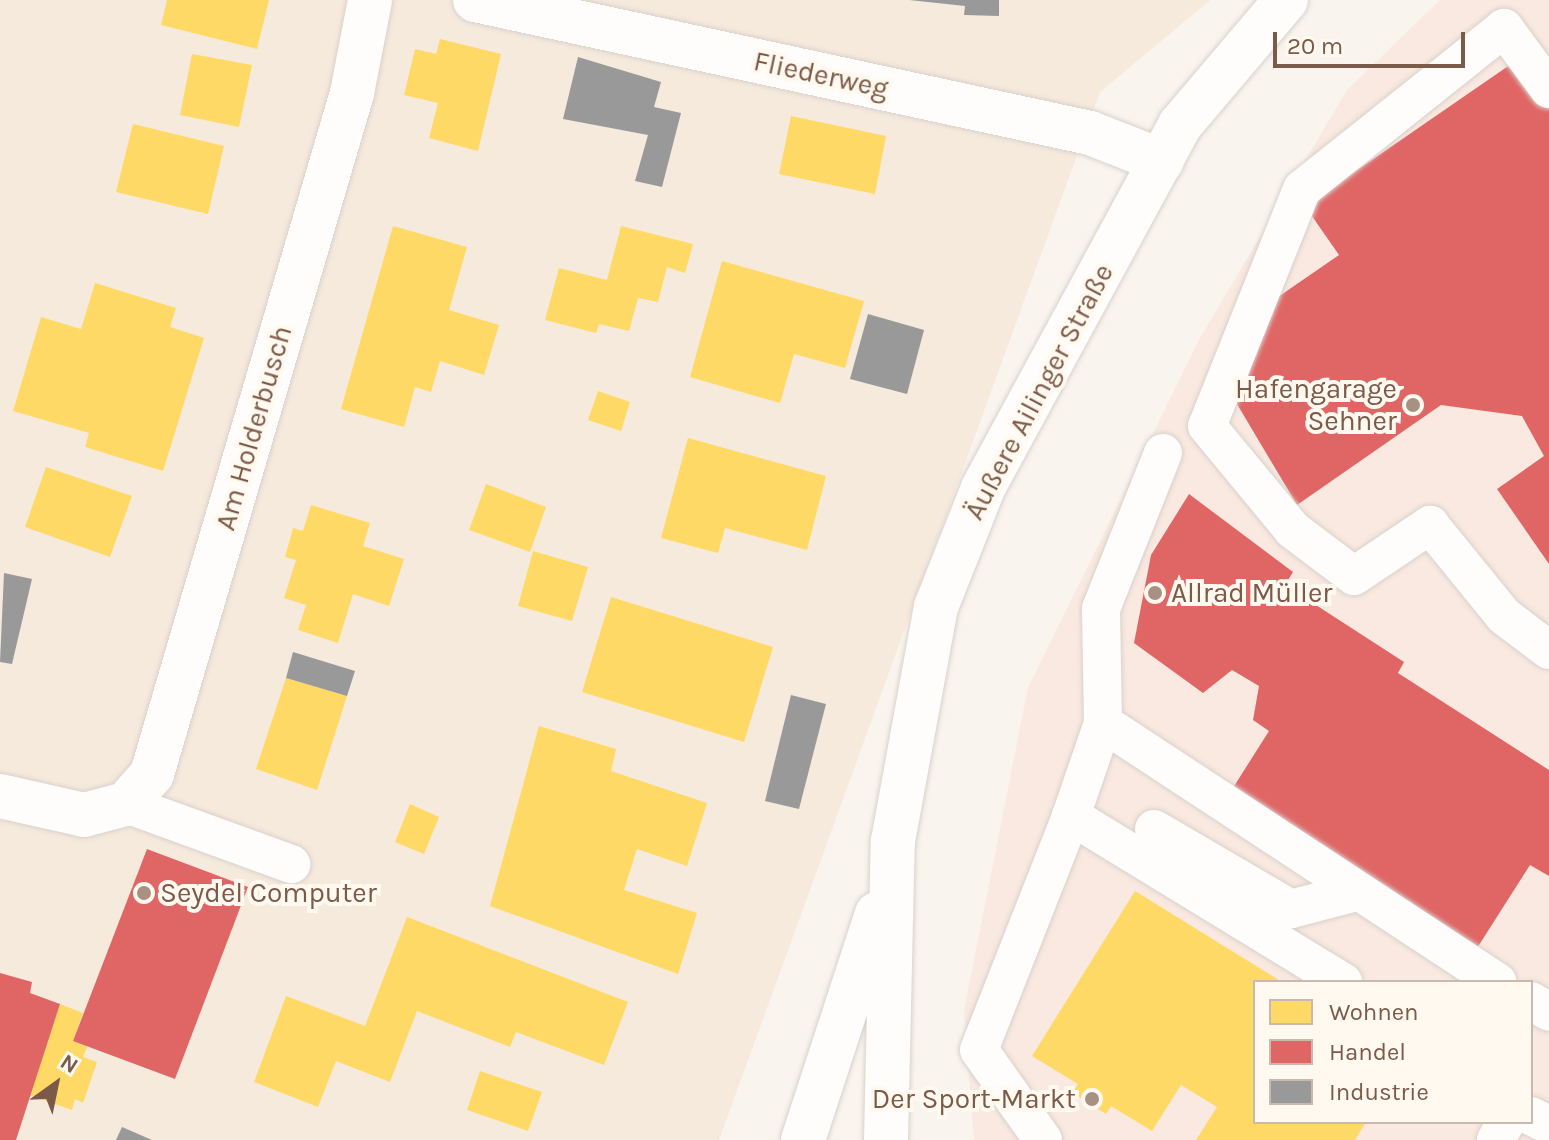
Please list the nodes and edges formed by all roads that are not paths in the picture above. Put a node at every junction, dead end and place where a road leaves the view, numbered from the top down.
1 (370, 0) edge
2 (475, 0) edge
3 (1286, 0) edge
4 (1549, 89) edge
5 (1162, 161) junction
6 (1163, 453) dead end
7 (1549, 650) edge
8 (1103, 723) junction
9 (0, 796) edge
10 (126, 804) junction
11 (1071, 816) junction
12 (1154, 829) dead end
13 (291, 864) dead end
14 (889, 878) junction
15 (1356, 892) junction
16 (1340, 980) edge
17 (1494, 980) edge
18 (803, 1140) edge
19 (886, 1140) edge
20 (1043, 1140) edge

1 - 10 street, Am Holderbusch
2 - 5 street, Fliederweg
3 - 5 street, Äußere Ailinger Straße
4 - 7 lane
5 - 14 street, Äußere Ailinger Straße
6 - 8 lane
8 - 11 lane
8 - 15 lane
9 - 10 street
10 - 13 lane
11 - 16 lane
11 - 20 lane
12 - 15 lane
14 - 18 street
14 - 19 street
15 - 17 lane

